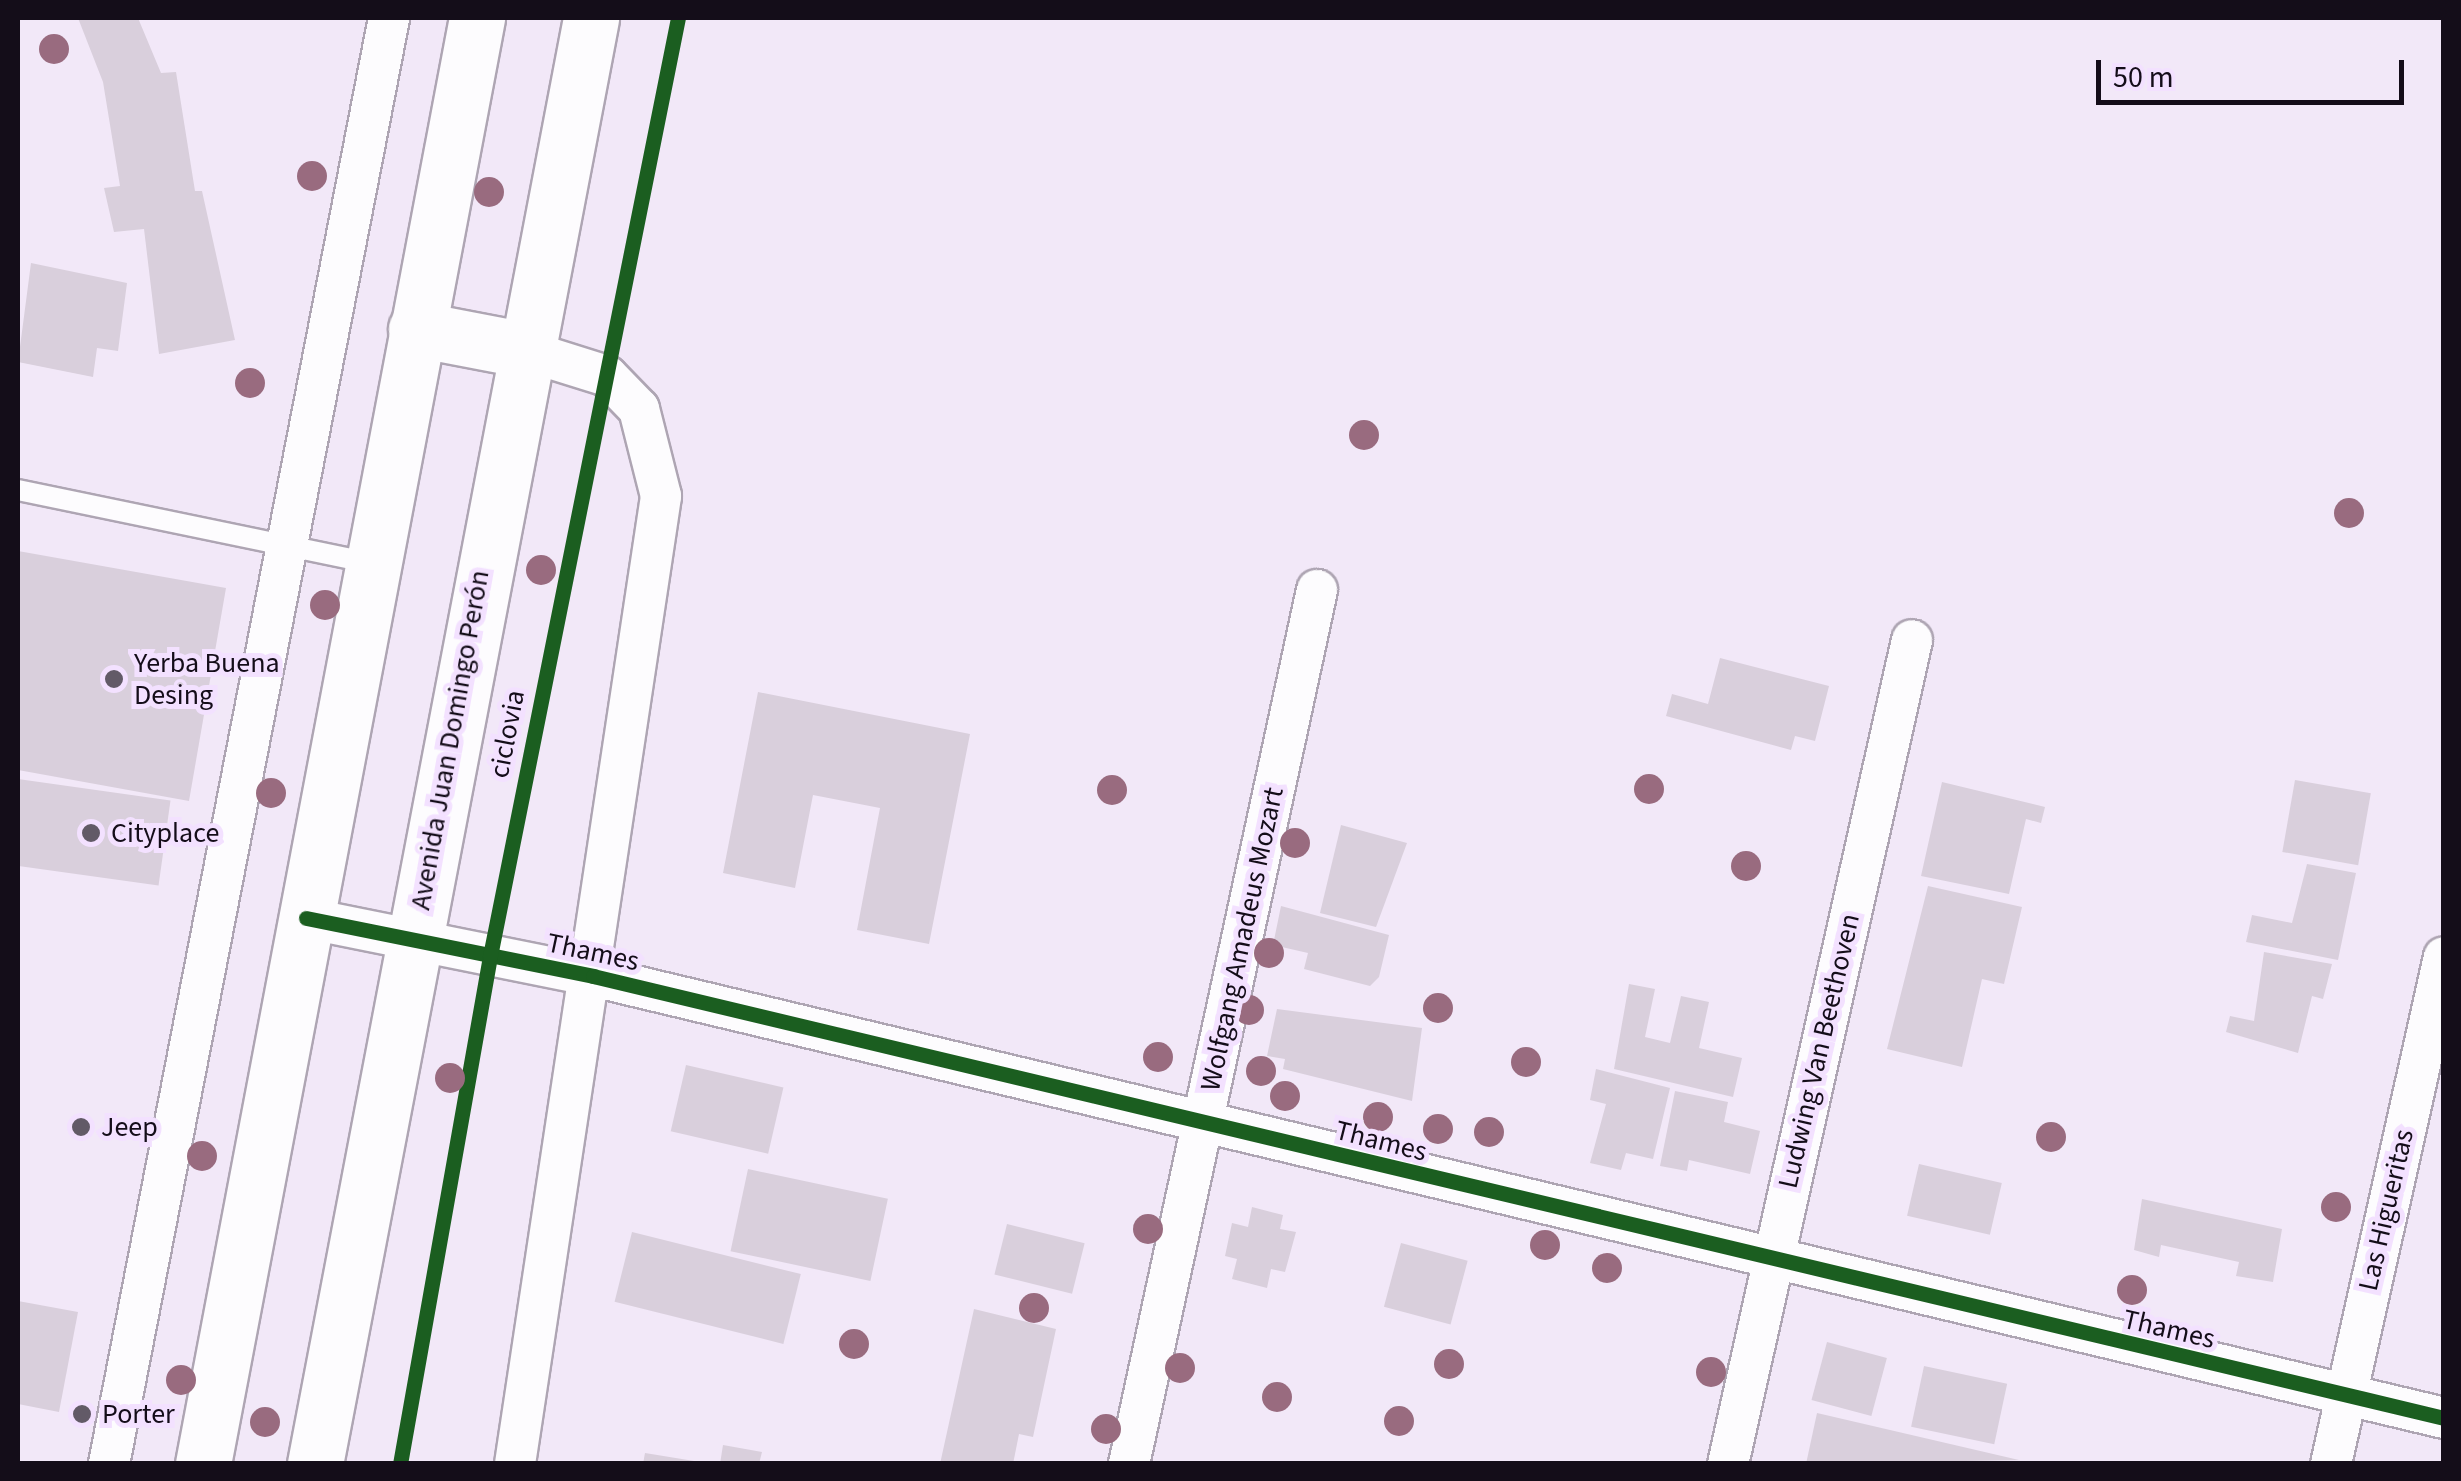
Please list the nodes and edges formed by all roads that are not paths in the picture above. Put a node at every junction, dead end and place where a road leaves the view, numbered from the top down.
1 (389, 18) edge
2 (478, 18) edge
3 (590, 18) edge
4 (416, 328) junction
5 (521, 349) junction
6 (18, 490) edge
7 (286, 548) junction
8 (373, 564) junction
9 (1317, 590) dead end
10 (1912, 640) dead end
11 (306, 918) junction
12 (414, 941) junction
13 (2444, 957) edge
14 (593, 976) junction
15 (1202, 1122) junction
16 (1771, 1261) junction
17 (2345, 1396) junction
18 (2444, 1418) edge
19 (109, 1464) edge
20 (203, 1464) edge
21 (315, 1464) edge
22 (515, 1464) edge
23 (1129, 1464) edge
24 (1728, 1464) edge
25 (2331, 1464) edge

1 - 7 street
2 - 4 main road
3 - 5 main road, Avenida Juan Domingo Perón
4 - 5 main road
4 - 8 main road
5 - 12 main road, Avenida Juan Domingo Perón
5 - 14 street
6 - 7 lane
7 - 8 lane
7 - 19 street
8 - 11 main road
9 - 15 street, Wolfgang Amadeus Mozart
10 - 16 street, Ludwing Van Beethoven
11 - 12 street, Thames
11 - 20 main road
12 - 14 street, Thames
12 - 21 main road, Avenida Juan Domingo Perón
13 - 17 street, Las Higueritas
14 - 15 street, Thames
14 - 22 street
15 - 16 street, Thames
15 - 23 street, Wolfgang Amadeus Mozart
16 - 17 street, Thames
16 - 24 street, Ludwing Van Beethoven
17 - 18 street, Thames
17 - 25 street, Las Higueritas

